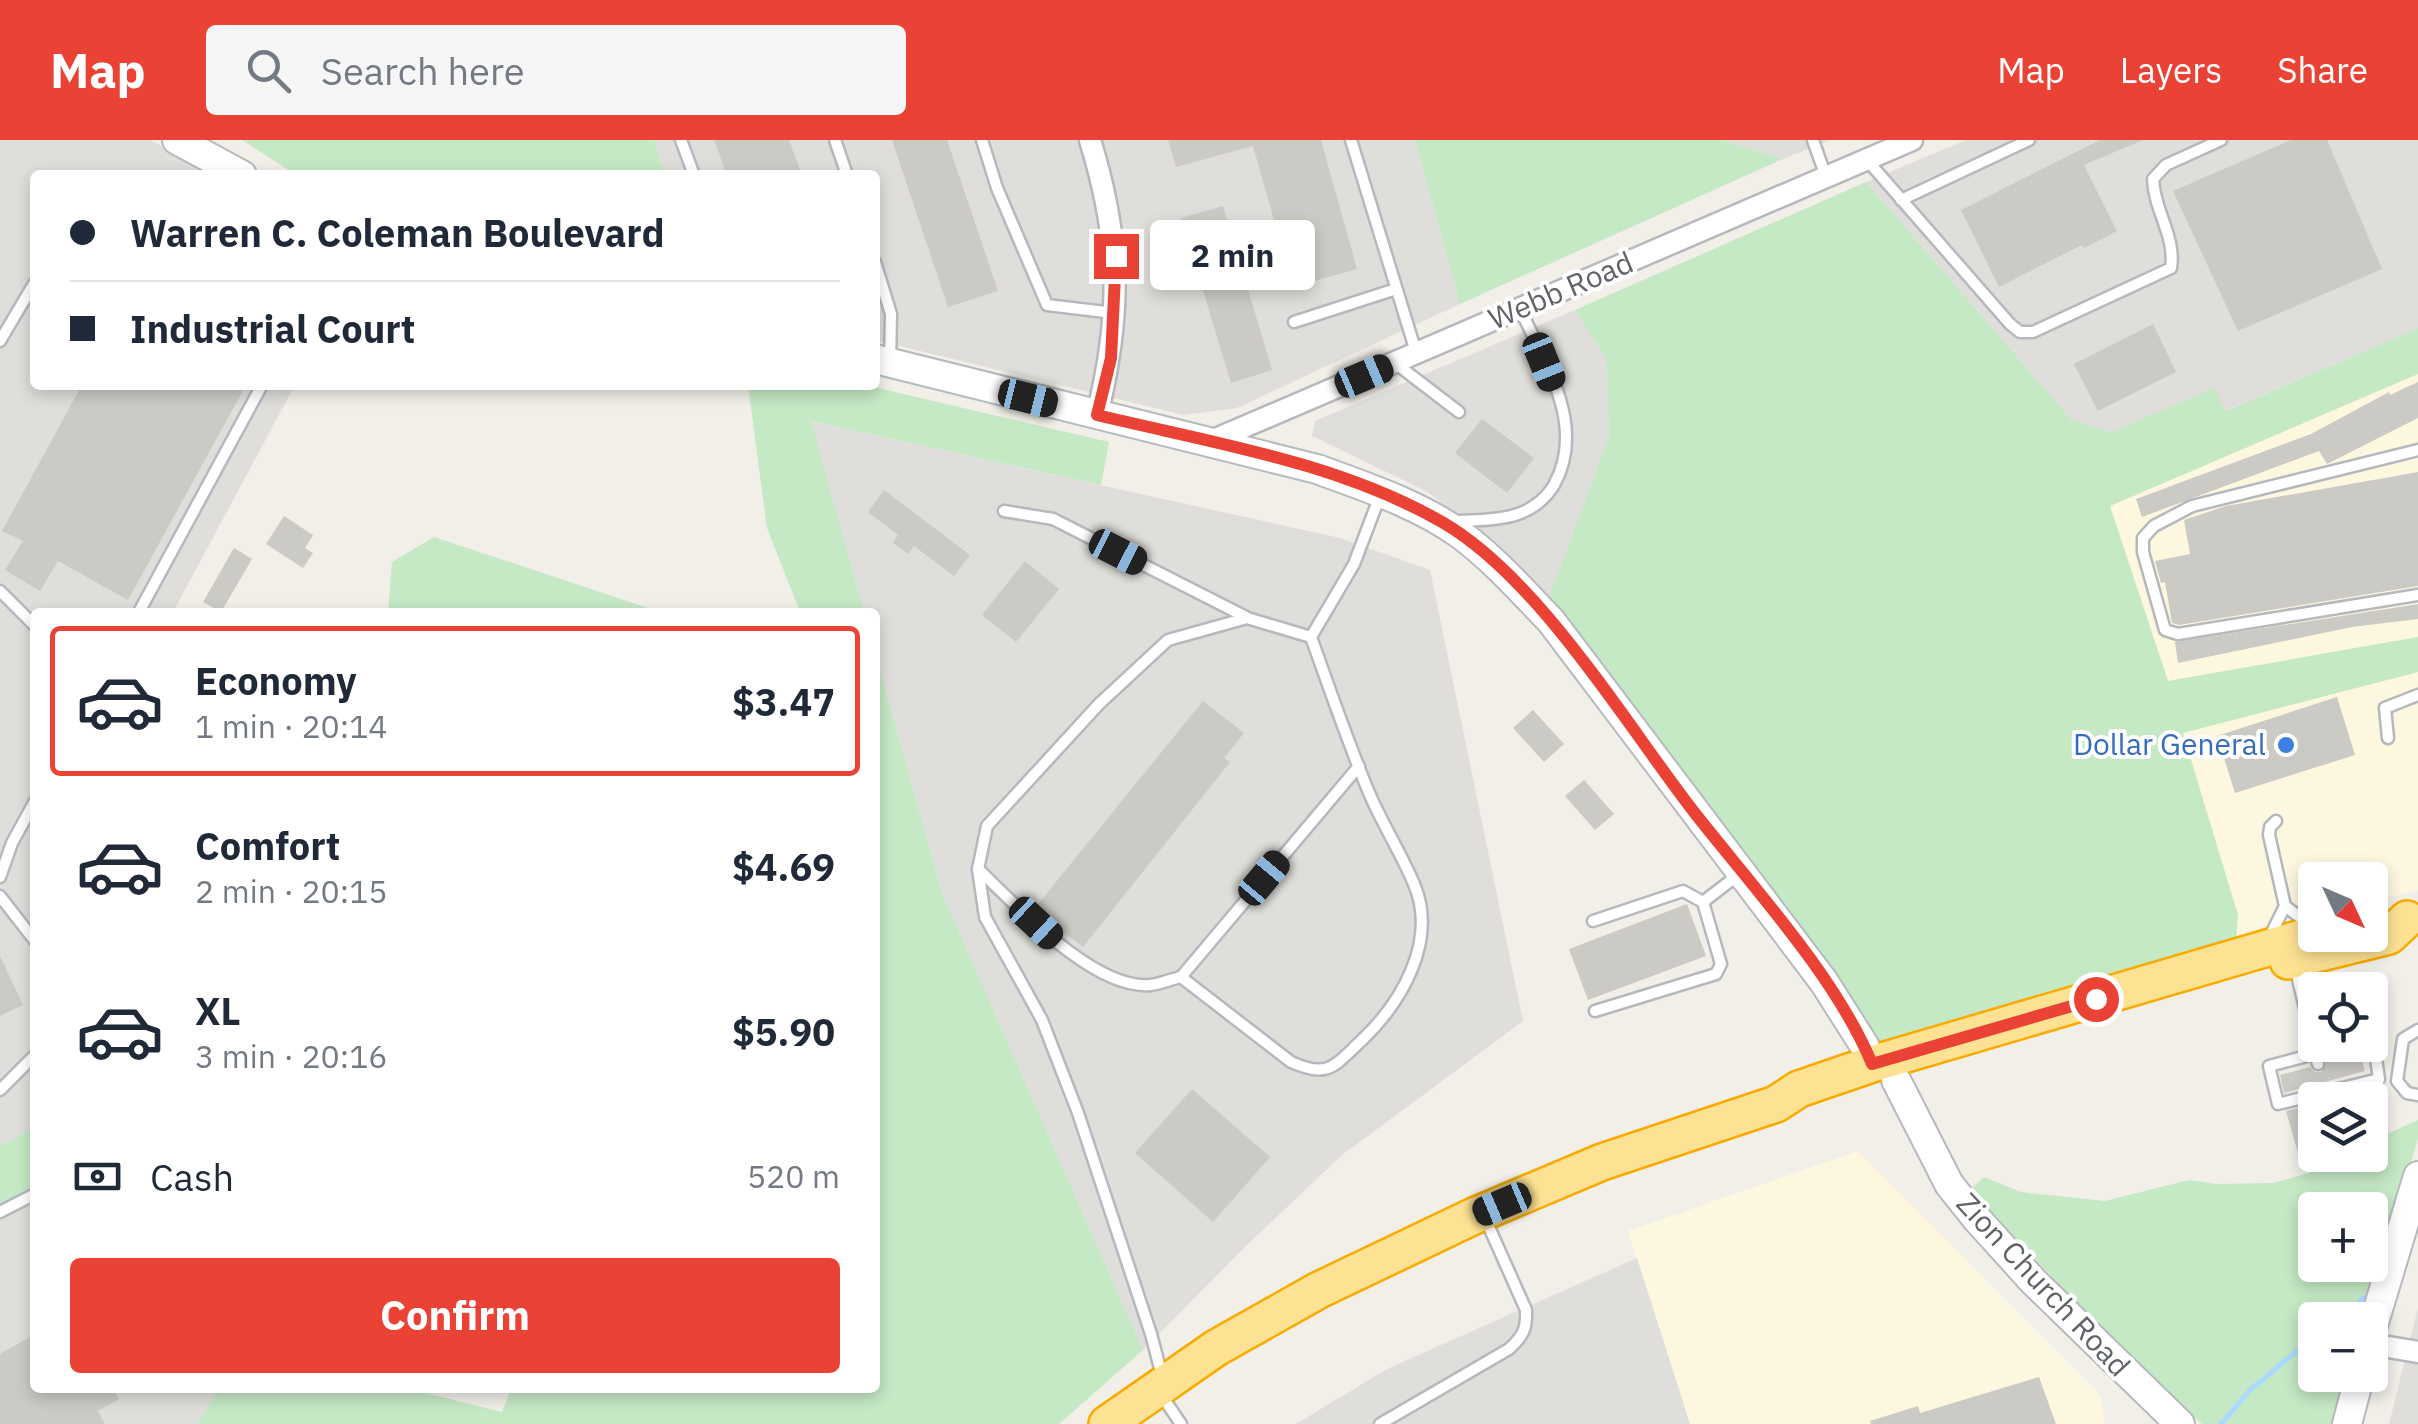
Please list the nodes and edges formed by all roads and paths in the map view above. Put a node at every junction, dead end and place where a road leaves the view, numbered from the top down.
1 (176, 140) edge
2 (681, 140) edge
3 (835, 140) edge
4 (982, 140) edge
5 (1090, 140) edge
6 (1350, 140) edge
7 (1813, 140) edge
8 (1912, 140) edge
9 (2029, 140) edge
10 (2221, 140) edge
11 (1867, 160) junction
12 (233, 170) edge
13 (692, 170) edge
14 (845, 170) edge
15 (1826, 177) junction
16 (1902, 200) junction
17 (880, 278) edge
18 (1396, 289) junction
19 (30, 291) edge
20 (1520, 308) junction
21 (1115, 313) junction
22 (1294, 322) dead end
23 (0, 342) edge
24 (1416, 354) junction
25 (882, 361) edge
26 (1394, 363) junction
27 (259, 390) edge
28 (1458, 412) dead end
29 (1097, 415) junction
30 (1210, 442) junction
31 (2418, 450) edge
32 (1381, 492) junction
33 (1004, 512) dead end
34 (1442, 522) junction
35 (0, 591) edge
36 (2418, 595) edge
37 (141, 608) edge
38 (1247, 618) junction
39 (30, 621) edge
40 (1311, 637) junction
41 (2418, 695) edge
42 (2388, 738) dead end
43 (1359, 766) junction
44 (30, 810) edge
45 (2276, 821) dead end
46 (978, 869) junction
47 (1742, 871) junction
48 (0, 877) edge
49 (0, 896) edge
50 (1702, 902) junction
51 (2285, 906) junction
52 (2388, 915) edge
53 (2413, 918) edge
54 (1593, 921) dead end
55 (30, 934) edge
56 (2297, 943) edge
57 (2302, 972) edge
58 (1181, 976) junction
59 (1596, 1011) dead end
60 (2418, 1030) edge
61 (30, 1060) edge
62 (2388, 1061) edge
63 (2399, 1061) junction
64 (2306, 1062) edge
65 (2377, 1062) edge
66 (1884, 1072) junction
67 (0, 1090) edge
68 (2418, 1094) edge
69 (2418, 1176) edge
70 (30, 1197) edge
71 (0, 1212) edge
72 (1483, 1212) junction
73 (2380, 1302) edge
74 (2388, 1347) edge
75 (2418, 1352) edge
76 (1160, 1386) junction
77 (2355, 1392) edge
78 (1107, 1424) edge
79 (1181, 1424) edge
80 (1380, 1424) edge
81 (2180, 1424) edge
82 (2346, 1424) edge

1 - 12 street
2 - 13 lane
3 - 14 lane
4 - 21 lane
5 - 21 street
6 - 18 lane
7 - 15 lane
8 - 11 street, Webb Road
9 - 16 lane
10 - 16 lane
11 - 15 street, Webb Road
11 - 16 lane
15 - 20 street, Webb Road
17 - 25 lane
18 - 22 lane
18 - 24 lane
19 - 23 lane
20 - 24 street, Webb Road
20 - 34 lane
21 - 29 street
24 - 26 street, Webb Road
25 - 29 street, Zion Church Road
26 - 28 lane
26 - 30 street, Webb Road
27 - 37 lane
29 - 30 street, Zion Church Road
30 - 32 street, Zion Church Road
31 - 36 lane
32 - 34 street, Zion Church Road
32 - 40 lane
33 - 38 lane
34 - 47 street, Zion Church Road
35 - 39 lane
38 - 40 lane
38 - 46 lane
40 - 43 lane
41 - 42 lane
43 - 58 lane
43 - 58 lane
44 - 48 lane
45 - 51 lane
46 - 58 lane
46 - 76 lane
47 - 50 lane
47 - 66 street, Zion Church Road
49 - 55 lane
50 - 54 lane
50 - 59 lane
51 - 56 lane
51 - 56 lane
52 - 53 highway
53 - 56 highway
56 - 57 lane
56 - 66 highway
60 - 63 lane
61 - 67 lane
62 - 63 lane
63 - 68 lane
64 - 65 lane
66 - 72 highway
66 - 81 street, Zion Church Road
69 - 73 street
70 - 71 lane
72 - 76 highway
72 - 80 lane
74 - 75 street
76 - 78 highway
76 - 79 lane
77 - 82 street

